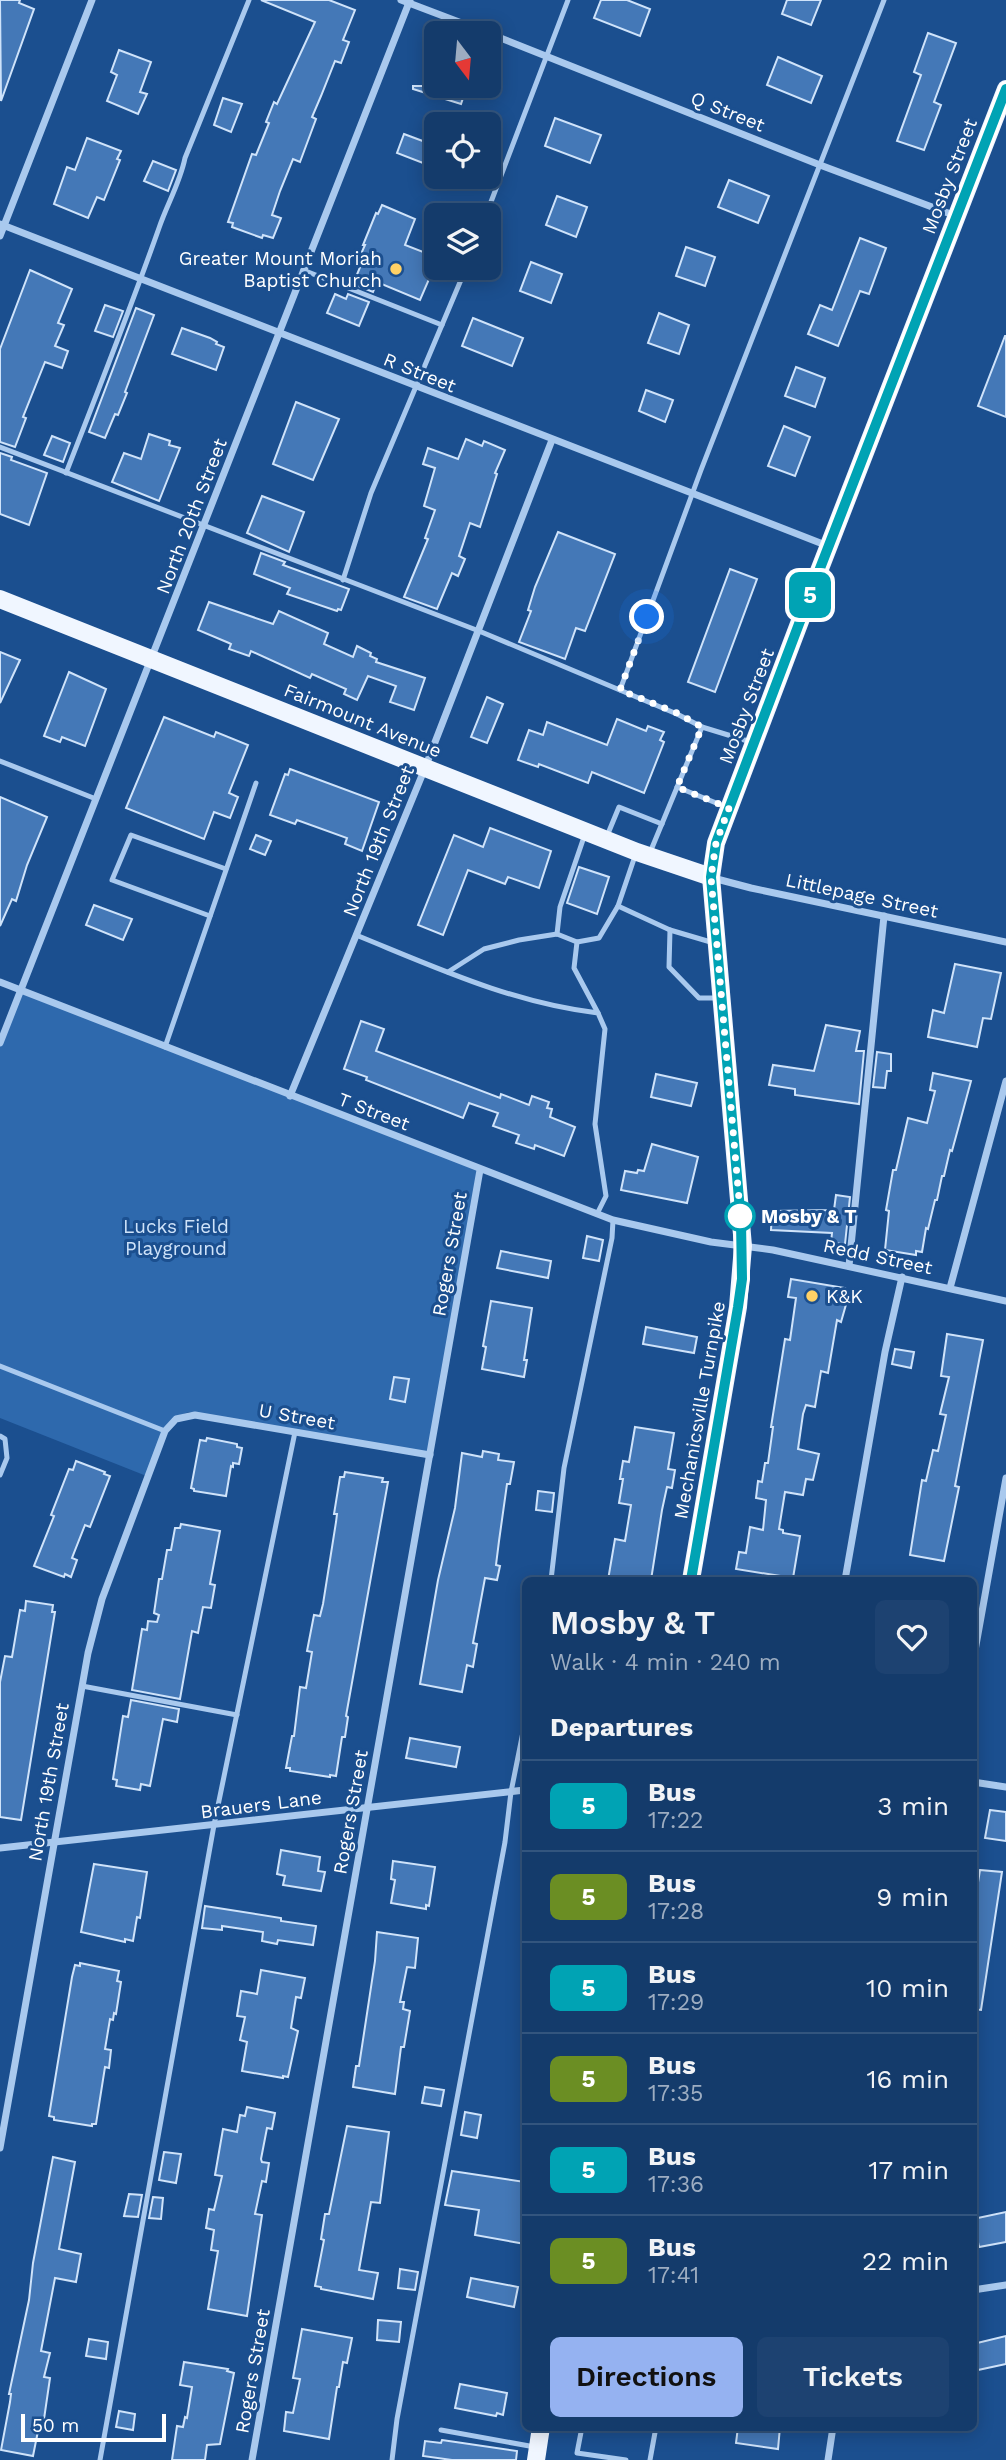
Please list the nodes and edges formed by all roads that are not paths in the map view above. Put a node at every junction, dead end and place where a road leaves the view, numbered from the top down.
1 (92, 0) edge
2 (249, 0) edge
3 (401, 0) edge
4 (568, 0) edge
5 (884, 0) edge
6 (410, 2) edge
7 (458, 21) edge
8 (501, 38) edge
9 (546, 56) junction
10 (1006, 89) edge
11 (820, 165) junction
12 (491, 203) edge
13 (956, 216) junction
14 (2, 224) edge
15 (0, 236) edge
16 (303, 270) junction
17 (142, 279) junction
18 (461, 280) edge
19 (442, 325) junction
20 (278, 332) junction
21 (416, 387) junction
22 (552, 440) junction
23 (0, 447) edge
24 (66, 473) junction
25 (692, 495) junction
26 (204, 527) junction
27 (828, 547) junction
28 (343, 580) junction
29 (0, 599) edge
30 (479, 631) junction
31 (152, 658) junction
32 (620, 690) junction
33 (702, 727) junction
34 (754, 743) junction
35 (0, 761) edge
36 (425, 768) junction
37 (256, 783) dead end
38 (677, 787) junction
39 (96, 799) junction
40 (729, 808) junction
41 (662, 824) junction
42 (586, 831) junction
43 (606, 839) junction
44 (643, 854) junction
45 (226, 869) junction
46 (711, 877) junction
47 (618, 906) junction
48 (210, 916) junction
49 (884, 916) junction
50 (670, 930) junction
51 (557, 934) junction
52 (356, 935) junction
53 (577, 942) junction
54 (1006, 942) edge
55 (717, 943) junction
56 (448, 972) junction
57 (0, 982) edge
58 (21, 990) junction
59 (723, 998) junction
60 (598, 1013) junction
61 (0, 1043) edge
62 (165, 1047) junction
63 (1006, 1082) edge
64 (290, 1096) junction
65 (480, 1170) junction
66 (598, 1212) junction
67 (613, 1220) junction
68 (743, 1246) junction
69 (849, 1266) junction
70 (902, 1277) junction
71 (950, 1288) junction
72 (1006, 1301) edge
73 (0, 1366) edge
74 (165, 1431) junction
75 (295, 1432) junction
76 (0, 1436) edge
77 (430, 1455) junction
78 (0, 1475) edge
79 (1006, 1478) edge
80 (551, 1577) edge
81 (692, 1577) edge
82 (846, 1577) edge
83 (977, 1640) edge
84 (81, 1686) junction
85 (237, 1715) junction
86 (522, 1737) edge
87 (977, 1783) edge
88 (1006, 1787) edge
89 (522, 1790) edge
90 (511, 1792) junction
91 (366, 1807) junction
92 (214, 1825) junction
93 (54, 1842) junction
94 (0, 1849) edge
95 (0, 2148) edge
96 (1006, 2285) edge
97 (977, 2289) edge
98 (441, 2430) dead end
99 (540, 2431) edge
100 (581, 2431) edge
101 (655, 2431) edge
102 (832, 2431) edge
103 (537, 2454) edge
104 (100, 2460) edge
105 (252, 2460) edge
106 (392, 2460) edge
107 (626, 2460) edge
108 (650, 2460) edge
109 (828, 2460) edge

1 - 14 street
2 - 17 lane
3 - 6 street, Q Street
4 - 9 lane
5 - 11 lane
6 - 7 street, Q Street
6 - 16 street, North 20th Street
8 - 9 street, Q Street
9 - 11 street, Q Street
9 - 12 lane
10 - 13 main road, Mosby Street
11 - 13 street, Q Street
11 - 25 lane
13 - 27 main road, Mosby Street
14 - 15 street
14 - 17 street, R Street
16 - 19 lane
16 - 20 street, North 20th Street
17 - 20 street, R Street
17 - 24 lane
18 - 19 lane
19 - 21 lane
20 - 21 street, R Street
20 - 26 street, North 20th Street
21 - 22 street, R Street
21 - 28 lane
22 - 25 street, R Street
22 - 30 street, North 19th Street
23 - 24 lane
24 - 26 lane
25 - 27 street, R Street
25 - 32 lane
26 - 28 lane
26 - 31 street, North 20th Street
27 - 34 main road, Mosby Street
28 - 30 lane
29 - 31 main road, Fairmount Avenue
30 - 32 lane
30 - 36 street, North 19th Street
31 - 36 main road, Fairmount Avenue
31 - 39 street, North 20th Street
32 - 33 lane
33 - 34 lane
33 - 38 lane
34 - 40 main road, Mosby Street
35 - 39 lane
36 - 42 main road, Fairmount Avenue
36 - 52 street, North 19th Street
37 - 45 lane
38 - 40 lane
38 - 41 lane
39 - 58 street, North 20th Street
40 - 46 main road, Mosby Street
41 - 43 lane
41 - 44 lane
42 - 43 main road, Fairmount Avenue
42 - 51 lane
43 - 44 main road, Fairmount Avenue
44 - 46 main road, Fairmount Avenue
44 - 47 lane
45 - 48 lane
45 - 48 lane
46 - 49 street, Littlepage Street
46 - 55 main road, Mosby Street
47 - 50 lane
47 - 53 lane
48 - 62 lane
49 - 54 street, Littlepage Street
49 - 69 street
50 - 55 lane
50 - 59 lane
51 - 53 lane
51 - 56 lane
52 - 56 lane
52 - 64 street, North 19th Street
53 - 60 lane
55 - 59 main road, Mosby Street
56 - 60 lane
57 - 58 street, T Street
58 - 61 street, North 20th Street
58 - 62 street, T Street
59 - 68 main road, Mosby Street
60 - 66 lane
62 - 64 street, T Street
63 - 71 street
64 - 65 street, T Street
65 - 66 street, T Street
65 - 77 street, Rogers Street
66 - 67 street, T Street
67 - 68 street, T Street
67 - 80 lane
68 - 69 street, Redd Street
68 - 81 main road, Mechanicsville Turnpike
69 - 70 street, Redd Street
70 - 71 street, Redd Street
70 - 82 street
71 - 72 street, Redd Street
73 - 74 lane
74 - 75 street, U Street
74 - 84 street, North 19th Street
75 - 77 street, U Street
75 - 85 lane
76 - 78 lane
77 - 91 street, Rogers Street
79 - 83 street
84 - 85 lane
84 - 93 street, North 19th Street
85 - 92 lane
86 - 90 lane
87 - 88 street
89 - 90 street, Brauers Lane
90 - 91 street, Brauers Lane
90 - 106 lane
91 - 92 street, Brauers Lane
91 - 105 street, Rogers Street
92 - 93 street, Brauers Lane
92 - 104 lane
93 - 94 street, Brauers Lane
93 - 95 street, North 19th Street
96 - 97 street
98 - 103 lane
99 - 103 main road
100 - 107 lane
101 - 108 lane
102 - 109 street

